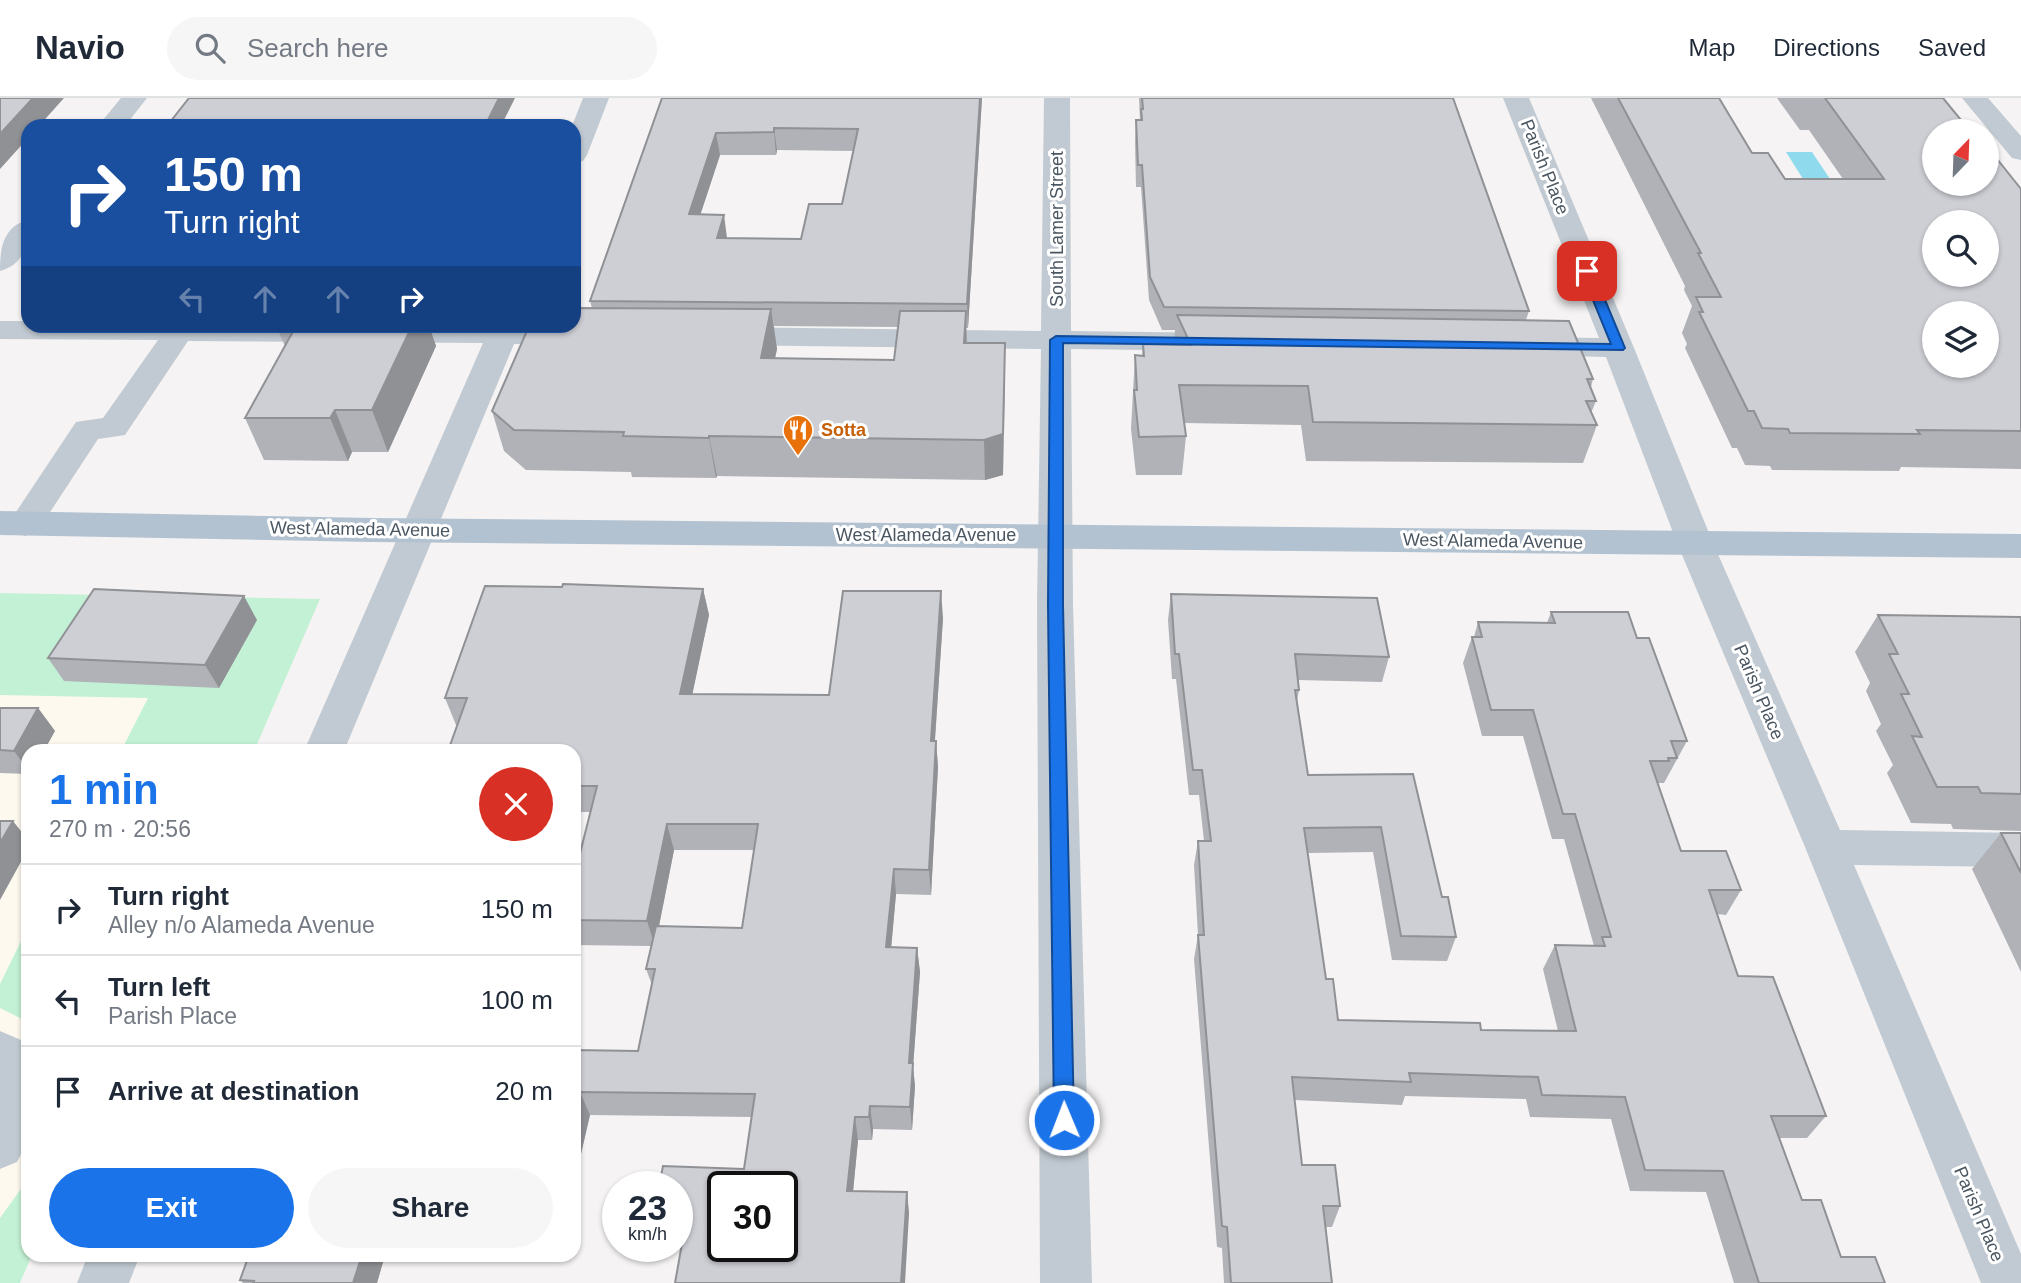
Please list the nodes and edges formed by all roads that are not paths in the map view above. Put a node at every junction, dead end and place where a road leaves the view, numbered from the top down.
1 (134, 98) edge
2 (596, 98) edge
3 (1057, 98) edge
4 (1516, 98) edge
5 (1975, 98) edge
6 (117, 119) edge
7 (581, 137) edge
8 (2021, 152) edge
9 (21, 236) edge
10 (0, 262) edge
11 (0, 330) edge
12 (21, 330) edge
13 (177, 333) edge
14 (503, 333) edge
15 (561, 333) edge
16 (599, 335) edge
17 (696, 336) edge
18 (1056, 340) junction
19 (1248, 342) edge
20 (1495, 346) edge
21 (1619, 348) junction
22 (13, 524) edge
23 (416, 530) junction
24 (1055, 536) junction
25 (1695, 543) junction
26 (2021, 546) edge
27 (327, 744) edge
28 (1826, 847) junction
29 (2021, 850) edge
30 (0, 1052) edge
31 (0, 1146) edge
32 (111, 1262) edge
33 (103, 1283) edge
34 (1066, 1283) edge
35 (2007, 1283) edge

1 - 6 street
2 - 7 street
3 - 18 street, South Lamer Street
4 - 21 street, Parish Place
5 - 8 street
9 - 10 street
11 - 12 street
13 - 22 street
14 - 23 street
15 - 16 street
17 - 18 street
18 - 19 street
18 - 24 street, South Lamer Street
20 - 21 street
21 - 25 street, Parish Place
22 - 23 main road, West Alameda Avenue
23 - 24 main road, West Alameda Avenue
23 - 27 street
24 - 25 main road, West Alameda Avenue
24 - 34 street, South Lamer Street
25 - 26 main road, West Alameda Avenue
25 - 28 street, Parish Place
28 - 29 street
28 - 35 street, Parish Place
30 - 31 street
32 - 33 street

